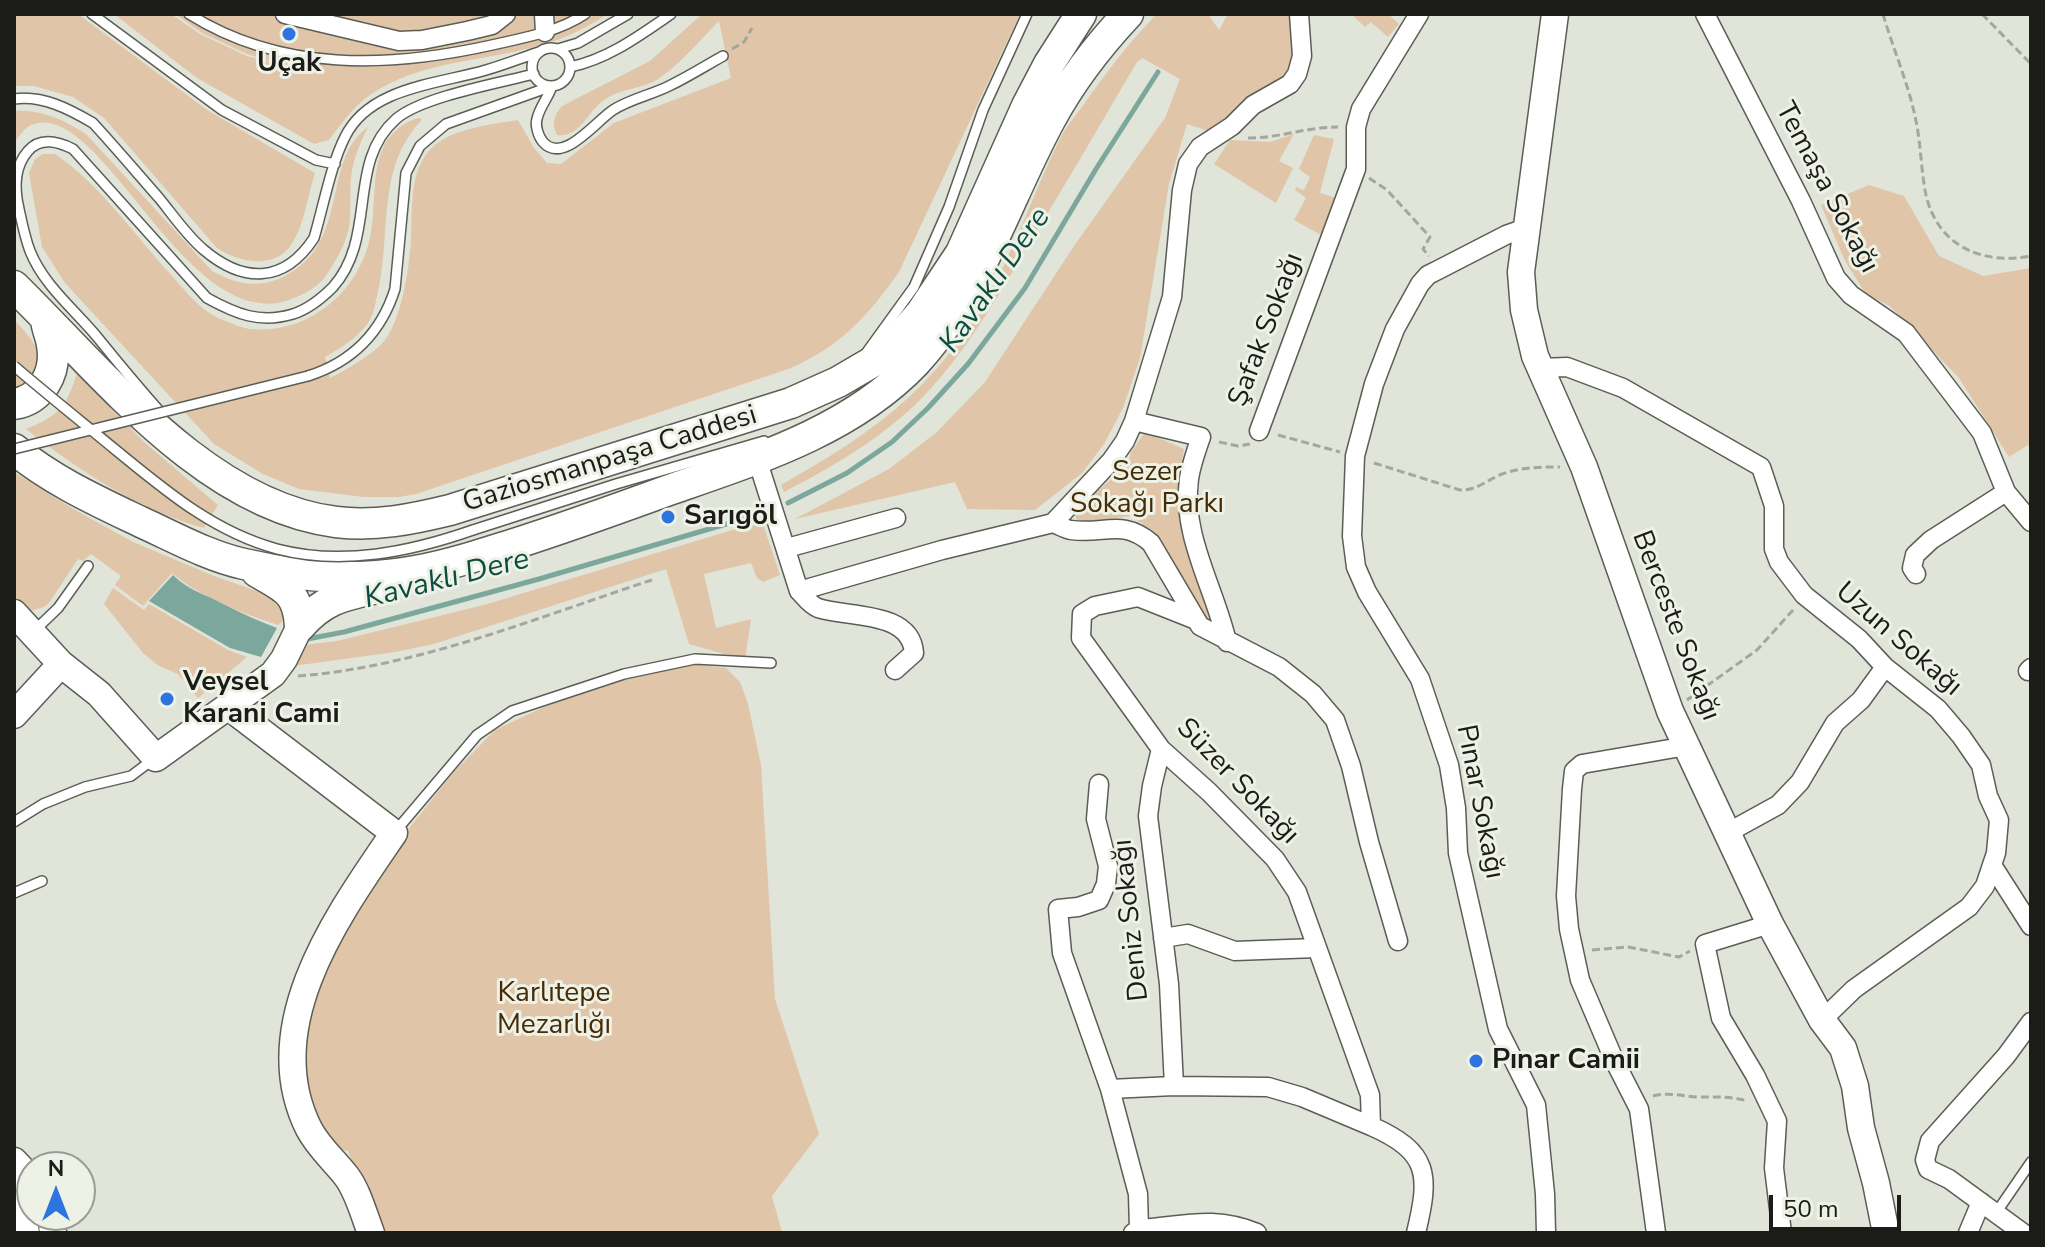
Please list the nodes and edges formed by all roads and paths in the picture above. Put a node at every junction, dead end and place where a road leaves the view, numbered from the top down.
1 (92, 14) edge
2 (189, 14) edge
3 (285, 14) edge
4 (506, 14) edge
5 (585, 14) edge
6 (628, 14) edge
7 (671, 14) edge
8 (1027, 14) edge
9 (1081, 14) edge
10 (1128, 14) edge
11 (1299, 14) edge
12 (1419, 14) edge
13 (1555, 14) edge
14 (1705, 14) edge
15 (1883, 14) edge
16 (1982, 14) edge
17 (752, 28) dead end
18 (544, 37) edge
19 (558, 49) junction
20 (723, 56) joint
21 (2031, 64) edge
22 (570, 67) junction
23 (534, 74) junction
24 (552, 86) junction
25 (14, 99) edge
26 (1356, 127) junction
27 (1225, 132) junction
28 (335, 164) junction
29 (1356, 169) junction
30 (1526, 228) junction
31 (1428, 254) dead end
32 (2031, 256) edge
33 (14, 286) edge
34 (46, 320) junction
35 (14, 366) edge
36 (1541, 368) junction
37 (838, 382) junction
38 (14, 404) edge
39 (1134, 421) junction
40 (835, 422) junction
41 (1259, 431) junction
42 (1201, 437) junction
43 (14, 449) edge
44 (1355, 456) junction
45 (757, 459) junction
46 (1584, 467) junction
47 (239, 489) junction
48 (2006, 492) junction
49 (896, 518) dead end
50 (2031, 522) edge
51 (1053, 523) junction
52 (787, 548) junction
53 (241, 564) junction
54 (443, 565) junction
55 (88, 566) dead end
56 (1916, 574) dead end
57 (652, 580) dead end
58 (799, 591) junction
59 (1804, 595) junction
60 (14, 613) edge
61 (1196, 620) junction
62 (300, 626) junction
63 (33, 633) junction
64 (1227, 642) junction
65 (771, 663) dead end
66 (61, 664) junction
67 (279, 666) junction
68 (1885, 667) junction
69 (895, 670) dead end
70 (229, 707) junction
71 (1670, 711) junction
72 (14, 715) edge
73 (1687, 746) junction
74 (1161, 749) junction
75 (156, 758) junction
76 (1099, 784) dead end
77 (14, 822) edge
78 (394, 833) junction
79 (1727, 833) junction
80 (1992, 865) junction
81 (42, 881) dead end
82 (14, 893) edge
83 (1770, 924) junction
84 (2031, 926) edge
85 (1163, 938) junction
86 (1398, 941) dead end
87 (1705, 944) junction
88 (1316, 948) junction
89 (1573, 953) junction
90 (1822, 1020) junction
91 (2031, 1022) edge
92 (1174, 1086) junction
93 (1110, 1089) junction
94 (1769, 1103) junction
95 (1639, 1109) junction
96 (1371, 1126) junction
97 (2031, 1162) edge
98 (14, 1195) edge
99 (1981, 1202) junction
100 (1996, 1213) junction
101 (1136, 1231) edge
102 (26, 1233) edge
103 (371, 1233) edge
104 (1257, 1233) edge
105 (1416, 1233) edge
106 (1546, 1233) edge
107 (1656, 1233) edge
108 (1782, 1233) edge
109 (1886, 1233) edge
110 (1968, 1233) edge
111 (2023, 1233) edge

1 - 28 lane
2 - 18 lane
3 - 4 street
5 - 18 lane
6 - 19 lane
7 - 22 lane
8 - 37 lane
9 - 37 main road, Gaziosmanpaşa Caddesi
10 - 40 main road, Gaziosmanpaşa Caddesi
11 - 27 street
12 - 26 street
13 - 30 street, Berceste Sokağı
14 - 48 street, Temaşa Sokağı
15 - 32 path
16 - 21 path
17 - 20 path
18 - 19 lane
18 - 23 lane
18 - 28 lane
19 - 22 lane
20 - 24 lane
22 - 24 lane
23 - 24 lane
23 - 47 lane
24 - 43 lane, bridge
25 - 28 lane
26 - 27 path
26 - 29 street
27 - 39 street
29 - 31 path
29 - 41 street, Şafak Sokağı
30 - 36 street, Berceste Sokağı
30 - 44 street, Pınar Sokağı
33 - 34 main road, Gaziosmanpaşa Caddesi
34 - 38 main road
34 - 47 main road, Gaziosmanpaşa Caddesi
35 - 40 lane, bridge
36 - 46 street, Berceste Sokağı
36 - 59 street, Uzun Sokağı
37 - 47 main road, Gaziosmanpaşa Caddesi
39 - 42 street
39 - 51 street
40 - 45 main road, Gaziosmanpaşa Caddesi
41 - 42 path, Şafak Sokağı
41 - 44 path
42 - 64 street
43 - 53 main road, Gaziosmanpaşa Caddesi
44 - 46 path
44 - 106 street, Pınar Sokağı
45 - 52 street
45 - 54 main road, Gaziosmanpaşa Caddesi
46 - 71 street, Berceste Sokağı
48 - 50 street, Temaşa Sokağı
48 - 56 street
49 - 52 street
51 - 58 street
51 - 61 street
52 - 58 street
53 - 54 main road, Gaziosmanpaşa Caddesi
53 - 62 main road
54 - 62 main road
55 - 63 lane
57 - 67 path
58 - 69 street
59 - 68 street, Uzun Sokağı
59 - 71 path
60 - 63 street
61 - 64 street
61 - 74 street, Süzer Sokağı
62 - 67 street
63 - 66 street
64 - 86 street
65 - 78 lane
66 - 72 street
66 - 75 street
67 - 70 street
68 - 79 street
68 - 80 street, Uzun Sokağı
70 - 75 street
70 - 78 street
71 - 73 street, Berceste Sokağı
73 - 79 street, Berceste Sokağı
73 - 89 street
74 - 85 street, Deniz Sokağı
74 - 88 street, Süzer Sokağı
75 - 77 lane
76 - 93 street
78 - 103 street
79 - 83 street, Berceste Sokağı
80 - 84 street
80 - 90 street, Uzun Sokağı
81 - 82 lane
83 - 87 street
83 - 90 street, Berceste Sokağı
85 - 88 street
85 - 92 street, Deniz Sokağı
87 - 89 path
87 - 94 street
88 - 96 street, Süzer Sokağı
89 - 95 street
90 - 109 street, Berceste Sokağı
91 - 99 street
92 - 93 street
92 - 96 street
93 - 101 street
94 - 95 path
94 - 108 street
95 - 107 street
96 - 105 street
97 - 100 lane
98 - 102 street
99 - 100 street
99 - 110 street
100 - 111 street
101 - 104 street

